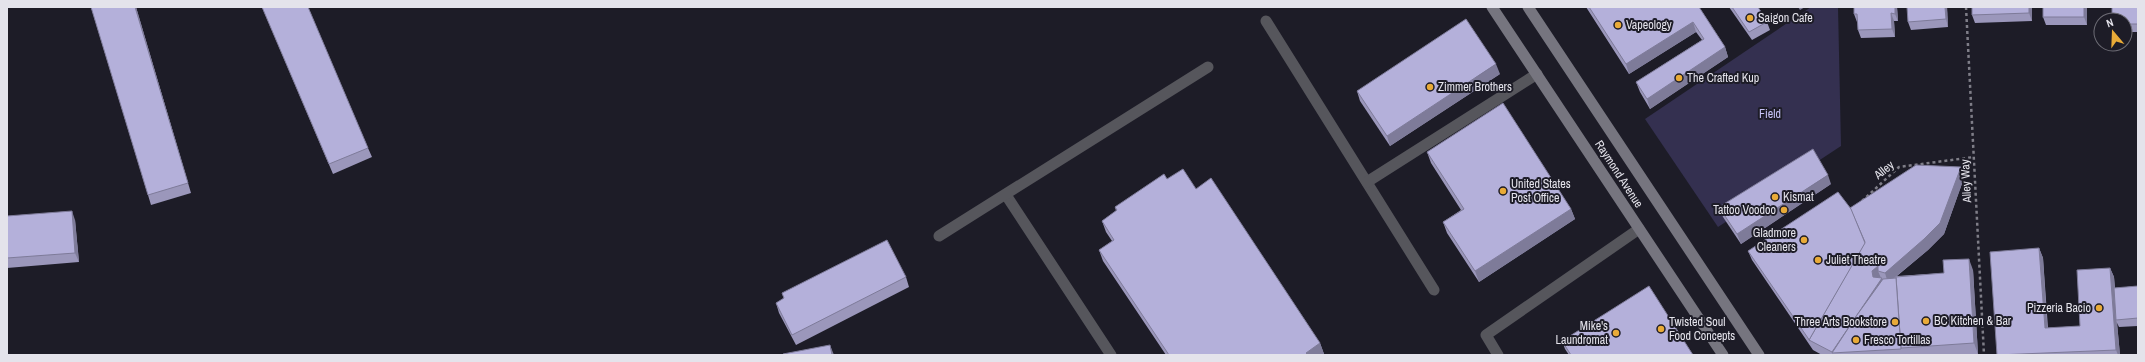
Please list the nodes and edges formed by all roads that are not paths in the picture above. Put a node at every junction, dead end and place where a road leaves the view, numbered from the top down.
1 (1492, 7) edge
2 (1528, 7) edge
3 (1266, 21) dead end
4 (1208, 67) dead end
5 (1537, 74) junction
6 (1367, 182) junction
7 (1006, 195) junction
8 (1639, 229) junction
9 (939, 236) dead end
10 (1434, 290) dead end
11 (1111, 355) edge
12 (1498, 355) edge
13 (1723, 355) edge
14 (1759, 355) edge

1 - 5 main road, Raymond Avenue
2 - 14 main road, Raymond Avenue
3 - 6 lane
4 - 7 lane
5 - 6 lane
5 - 8 main road, Raymond Avenue
6 - 10 lane
7 - 9 lane
7 - 11 lane
8 - 12 lane
8 - 13 main road, Raymond Avenue

